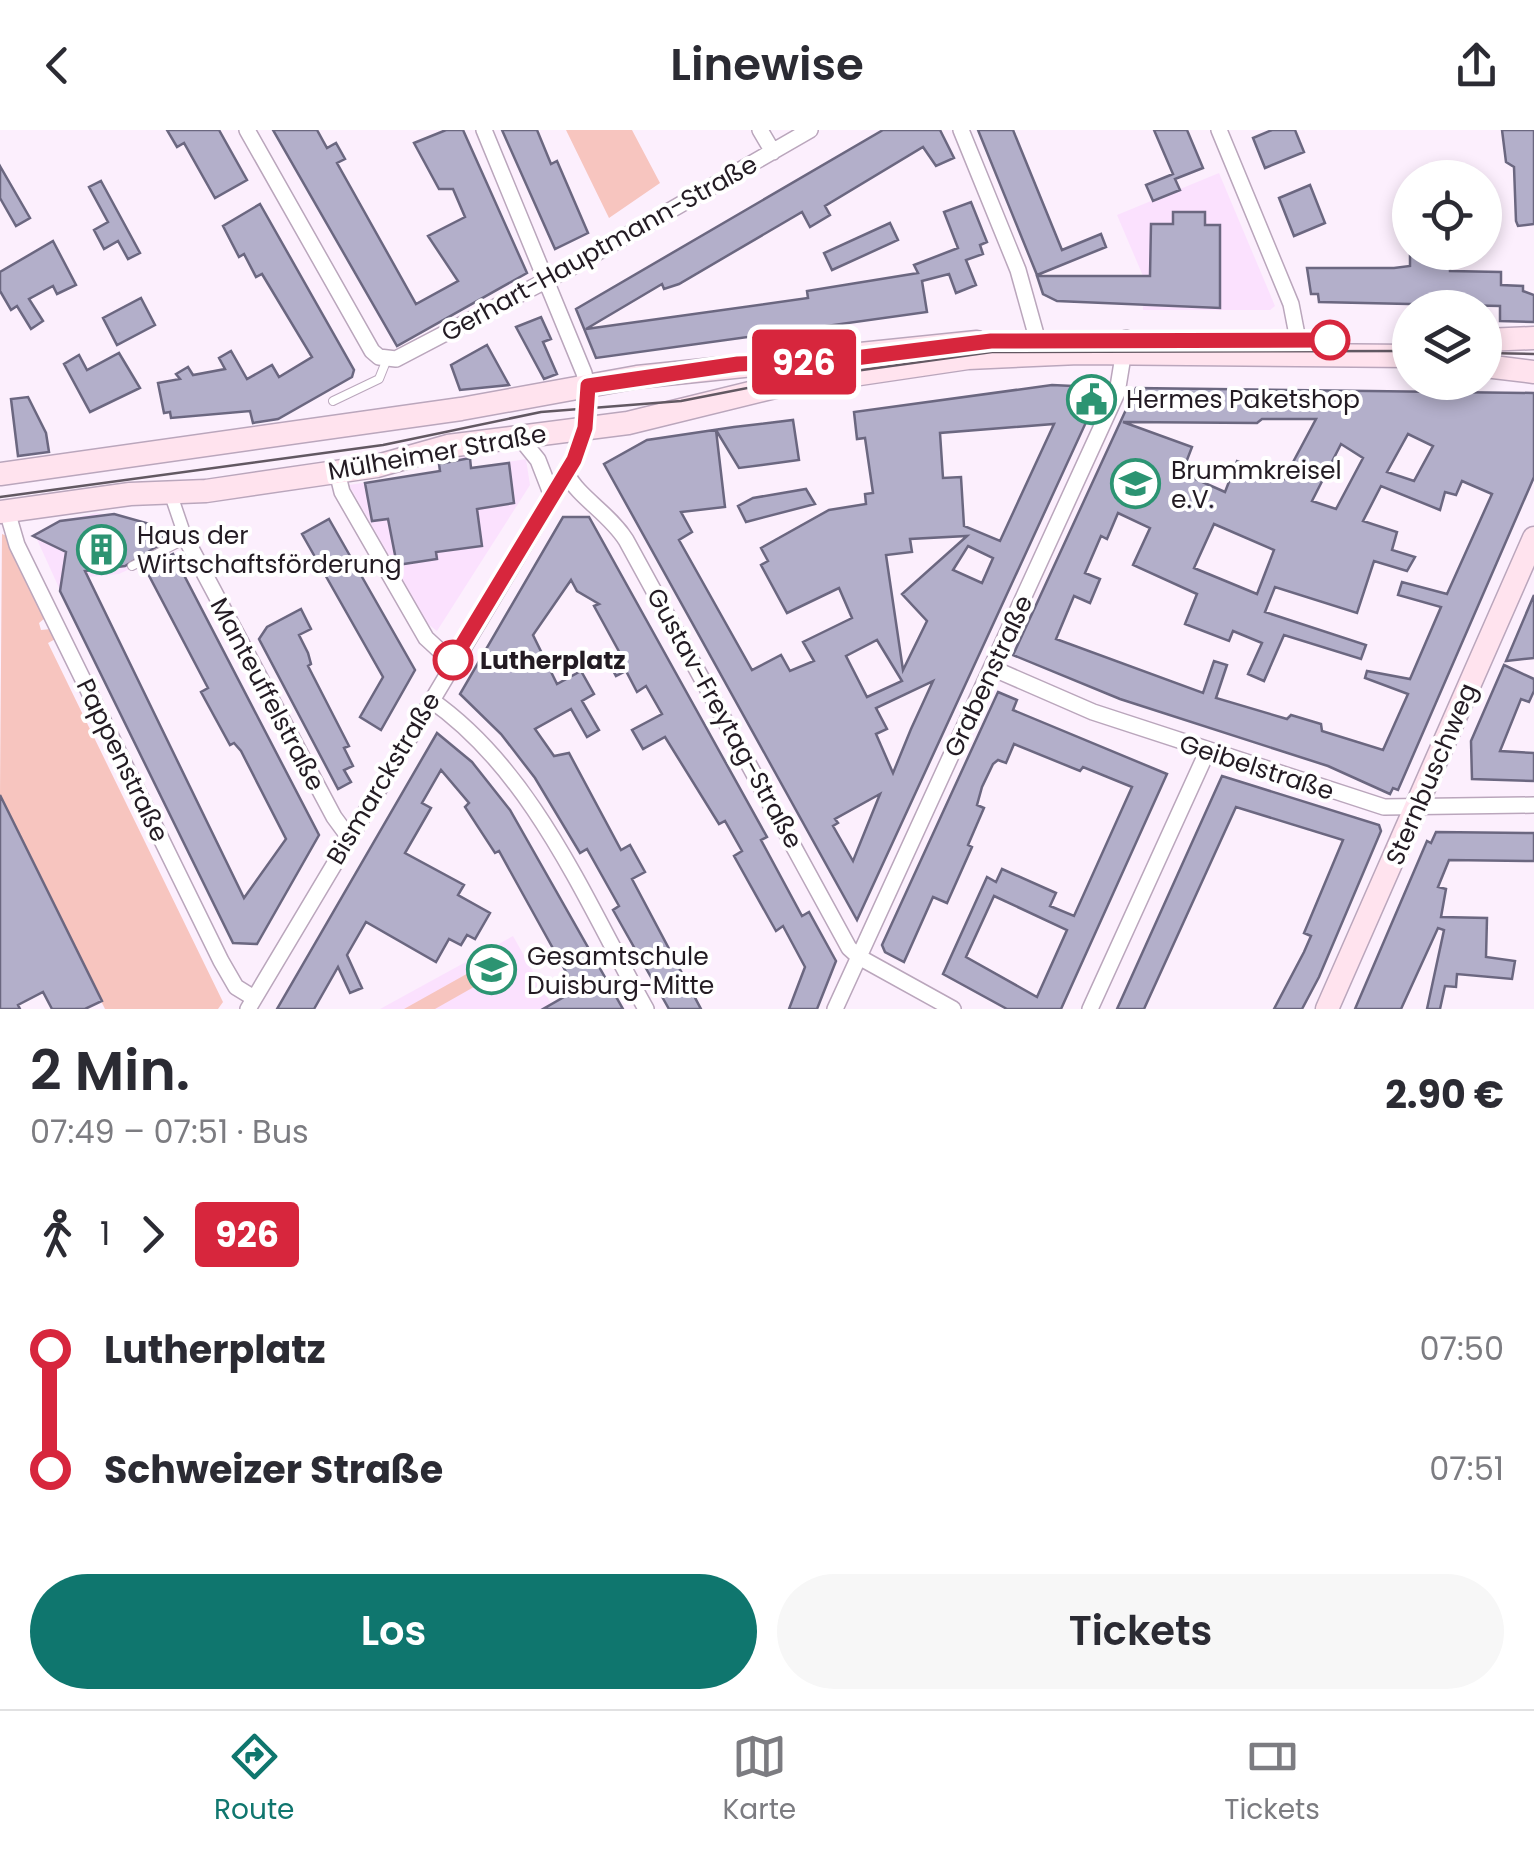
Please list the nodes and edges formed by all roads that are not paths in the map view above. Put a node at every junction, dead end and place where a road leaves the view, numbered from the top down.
1 (246, 130) edge
2 (484, 130) edge
3 (760, 130) edge
4 (810, 130) edge
5 (961, 130) edge
6 (1219, 130) edge
7 (773, 152) junction
8 (546, 278) junction
9 (1038, 338) junction
10 (1534, 338) edge
11 (1502, 339) edge
12 (1298, 340) junction
13 (1392, 341) edge
14 (1126, 346) junction
15 (1392, 355) edge
16 (386, 359) junction
17 (1502, 368) edge
18 (1534, 372) edge
19 (588, 386) junction
20 (333, 401) dead end
21 (585, 428) junction
22 (517, 434) junction
23 (337, 472) junction
24 (0, 474) edge
25 (559, 485) junction
26 (170, 494) junction
27 (6, 516) edge
28 (1534, 538) edge
29 (186, 539) junction
30 (132, 566) dead end
31 (452, 662) junction
32 (992, 668) junction
33 (431, 700) junction
34 (1207, 752) junction
35 (1534, 805) edge
36 (1416, 809) junction
37 (348, 836) junction
38 (859, 958) junction
39 (251, 1004) edge
40 (646, 1009) edge
41 (834, 1009) edge
42 (952, 1009) edge
43 (1090, 1009) edge
44 (1327, 1009) edge

1 - 16 street
2 - 8 street
3 - 7 street
4 - 7 street, Gerhart-Hauptmann-Straße
5 - 9 street
6 - 12 street
7 - 8 street, Gerhart-Hauptmann-Straße
8 - 16 street, Gerhart-Hauptmann-Straße
8 - 19 street
9 - 14 main road, Mülheimer Straße
9 - 19 main road, Mülheimer Straße
10 - 11 main road
12 - 13 main road, Mülheimer Straße
12 - 14 main road, Mülheimer Straße
14 - 15 main road, Mülheimer Straße
14 - 21 main road, Mülheimer Straße
14 - 32 street, Grabenstraße
16 - 20 lane
17 - 18 main road
19 - 21 street, Bismarckstraße
19 - 24 main road, Mülheimer Straße
21 - 22 main road, Mülheimer Straße
21 - 25 street, Bismarckstraße
22 - 23 main road, Mülheimer Straße
22 - 25 street
23 - 26 main road, Mülheimer Straße
23 - 31 street
25 - 31 street, Bismarckstraße
25 - 38 street, Gustav-Freytag-Straße
26 - 27 main road, Mülheimer Straße
26 - 29 street, Manteuffelstraße
27 - 39 street, Pappenstraße
28 - 36 main road, Sternbuschweg
29 - 30 lane
29 - 37 street, Manteuffelstraße
31 - 33 street, Bismarckstraße
32 - 34 street, Geibelstraße
32 - 38 street, Grabenstraße
33 - 37 street, Bismarckstraße
33 - 40 street
34 - 36 street, Geibelstraße
34 - 43 street
35 - 36 street, Geibelstraße
36 - 44 main road, Sternbuschweg
37 - 39 street, Bismarckstraße
38 - 41 street, Grabenstraße
38 - 42 street

